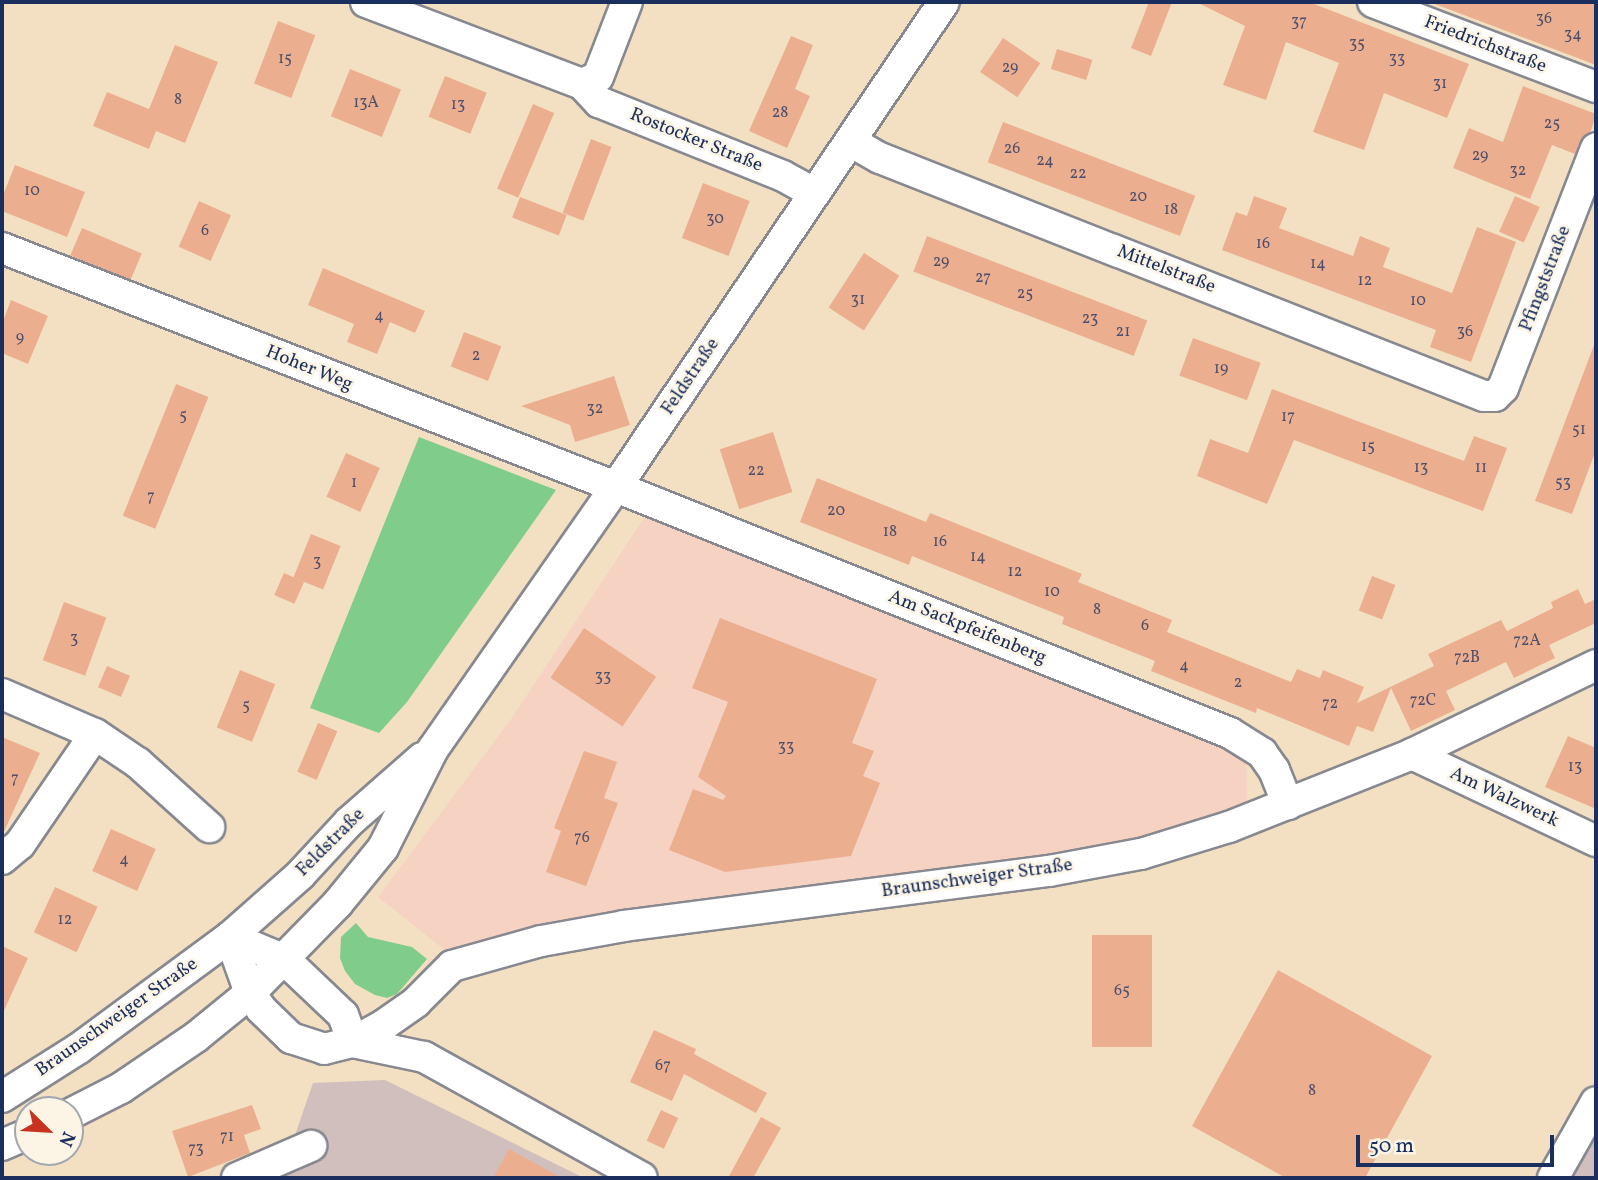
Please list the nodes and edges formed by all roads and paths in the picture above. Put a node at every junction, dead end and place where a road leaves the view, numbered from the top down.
1 (366, 2) edge
2 (627, 2) edge
3 (944, 2) edge
4 (1373, 2) edge
5 (582, 84) junction
6 (1596, 88) edge
7 (850, 141) junction
8 (1596, 148) edge
9 (814, 194) junction
10 (2, 248) edge
11 (1484, 396) joint
12 (616, 487) junction
13 (1596, 665) edge
14 (2, 694) edge
15 (95, 734) junction
16 (433, 749) junction
17 (1412, 754) junction
18 (1288, 804) junction
19 (209, 827) dead end
20 (1596, 841) edge
21 (2, 859) edge
22 (230, 937) junction
23 (285, 960) junction
24 (250, 993) junction
25 (354, 1042) junction
26 (2, 1097) edge
27 (1596, 1102) edge
28 (84, 1107) edge
29 (311, 1146) dead end
30 (237, 1178) edge
31 (642, 1178) edge
32 (1553, 1178) edge

1 - 5 street, Rostocker Straße
2 - 5 street
3 - 7 street, Feldstraße
4 - 6 street, Friedrichstraße
5 - 9 street, Rostocker Straße
7 - 9 street, Feldstraße
7 - 11 street, Mittelstraße
8 - 11 street, Pfingststraße
9 - 12 street, Feldstraße
10 - 12 street, Hoher Weg
12 - 16 street, Feldstraße
12 - 18 street, Am Sackpfeifenberg
13 - 17 street, Braunschweiger Straße
14 - 15 street
15 - 19 street
15 - 21 street
16 - 22 street, Feldstraße
16 - 23 street, Feldstraße
17 - 18 street, Braunschweiger Straße
17 - 20 street, Am Walzwerk
18 - 25 street, Braunschweiger Straße
22 - 23 street
22 - 24 street
22 - 26 street, Braunschweiger Straße
23 - 24 street, Feldstraße
23 - 25 street
24 - 25 street
24 - 28 street
25 - 31 street
27 - 32 street
29 - 30 street

